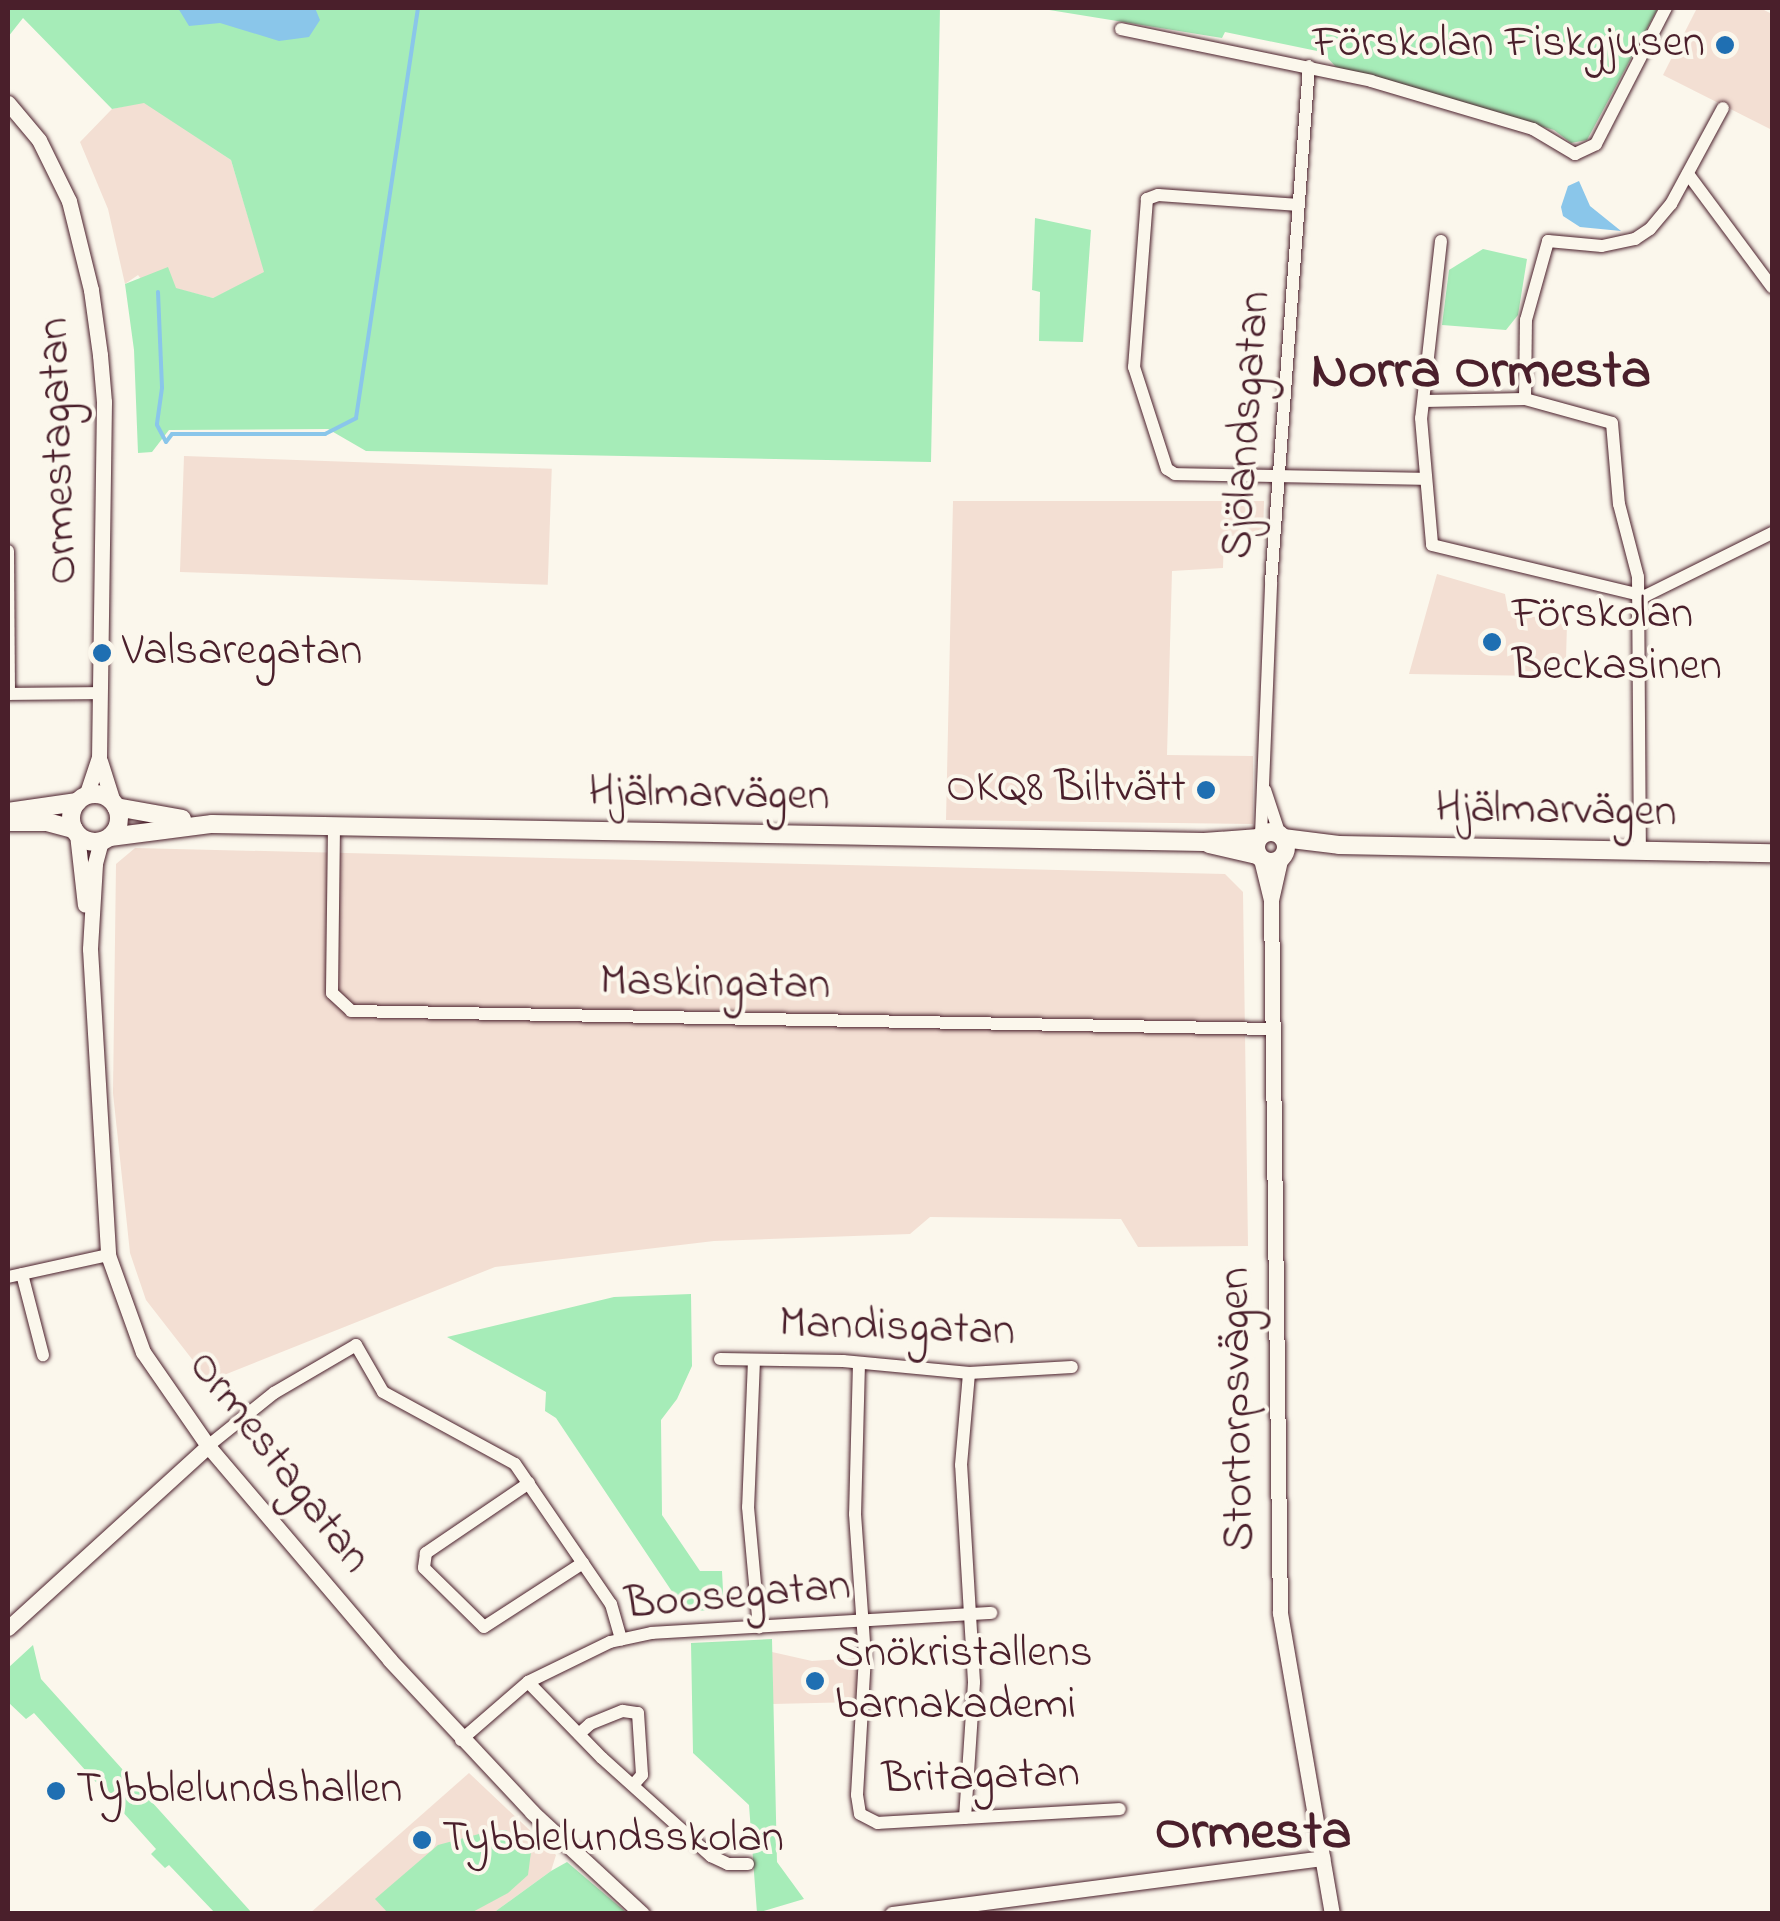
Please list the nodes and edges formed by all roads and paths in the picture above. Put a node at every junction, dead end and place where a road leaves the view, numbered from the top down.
1 (1666, 8) edge
2 (1121, 29) dead end
3 (1310, 66) junction
4 (8, 103) edge
5 (1722, 108) dead end
6 (1688, 174) junction
7 (1298, 205) junction
8 (1442, 241) dead end
9 (1772, 286) edge
10 (1525, 399) junction
11 (1424, 401) junction
12 (1278, 476) junction
13 (1426, 479) junction
14 (1772, 532) edge
15 (8, 550) edge
16 (1638, 594) junction
17 (8, 694) edge
18 (101, 694) junction
19 (99, 757) junction
20 (82, 799) junction
21 (115, 805) junction
22 (8, 812) edge
23 (8, 822) edge
24 (212, 824) junction
25 (334, 827) junction
26 (76, 831) junction
27 (106, 839) junction
28 (1270, 847) junction
29 (1640, 851) junction
30 (1772, 853) edge
31 (90, 949) junction
32 (1272, 1029) junction
33 (108, 1254) junction
34 (15, 1276) edge
35 (43, 1355) dead end
36 (720, 1359) dead end
37 (754, 1360) junction
38 (860, 1363) junction
39 (1072, 1367) dead end
40 (969, 1373) junction
41 (208, 1446) junction
42 (529, 1483) junction
43 (583, 1563) junction
44 (991, 1613) dead end
45 (972, 1614) junction
46 (862, 1621) junction
47 (760, 1627) junction
48 (8, 1628) edge
49 (621, 1640) junction
50 (528, 1682) junction
51 (580, 1734) junction
52 (461, 1740) junction
53 (632, 1785) junction
54 (1120, 1808) dead end
55 (965, 1818) junction
56 (1322, 1858) junction
57 (748, 1864) dead end
58 (642, 1914) edge
59 (892, 1914) edge
60 (1332, 1914) edge

1 - 3 street
2 - 3 street
3 - 7 street, Sjölandsgatan
4 - 18 street, Ormestagatan
5 - 6 street
6 - 9 street
6 - 10 street
7 - 12 street, Sjölandsgatan
7 - 12 street
8 - 11 street
10 - 11 street
10 - 16 street
11 - 13 street
12 - 13 street
12 - 28 street, Sjölandsgatan
13 - 16 street
14 - 16 street
15 - 17 street
16 - 29 street
17 - 18 street
18 - 19 street, Ormestagatan
19 - 20 street, Ormestagatan
19 - 21 street, Ormestagatan
20 - 21 main road
20 - 22 main road
20 - 26 main road
21 - 24 main road, Hjälmarvägen
21 - 27 main road
23 - 26 main road
24 - 25 main road, Hjälmarvägen
24 - 27 main road, Hjälmarvägen
25 - 28 main road, Hjälmarvägen
25 - 32 street, Maskingatan
26 - 27 main road
26 - 31 street, Ormestagatan
27 - 31 street, Ormestagatan
28 - 29 main road, Hjälmarvägen
28 - 32 street, Stortorpsvägen
29 - 30 main road, Hjälmarvägen
31 - 33 street, Ormestagatan
32 - 56 street, Stortorpsvägen
33 - 34 street
33 - 41 street, Ormestagatan
34 - 35 street
36 - 37 street, Mandisgatan
37 - 38 street, Mandisgatan
37 - 47 street
38 - 40 street, Mandisgatan
38 - 46 street
39 - 40 street, Mandisgatan
40 - 45 street
41 - 42 street
41 - 48 street
41 - 52 street, Ormestagatan
42 - 43 street
42 - 43 street
43 - 49 street
44 - 45 street, Boosegatan
45 - 46 street, Boosegatan
45 - 55 street
46 - 47 street, Boosegatan
46 - 55 street, Britagatan
47 - 49 street, Boosegatan
49 - 50 street, Boosegatan
50 - 51 street
50 - 52 street, Boosegatan
51 - 53 street
51 - 53 street
52 - 58 street, Ormestagatan
53 - 57 street
54 - 55 street, Britagatan
56 - 59 street
56 - 60 street, Stortorpsvägen

